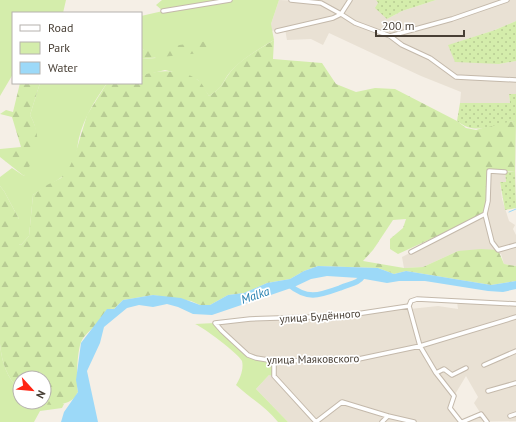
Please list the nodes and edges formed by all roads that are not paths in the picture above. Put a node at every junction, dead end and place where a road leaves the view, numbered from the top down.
1 (230, 0) edge
2 (291, 0) edge
3 (350, 0) edge
4 (507, 0) edge
5 (163, 10) dead end
6 (341, 14) junction
7 (277, 30) dead end
8 (390, 36) junction
9 (516, 80) edge
10 (505, 172) dead end
11 (486, 214) junction
12 (516, 245) edge
13 (411, 252) dead end
14 (516, 304) edge
15 (409, 306) junction
16 (516, 317) edge
17 (215, 323) joint
18 (420, 346) junction
19 (516, 351) edge
20 (274, 361) junction
21 (484, 365) dead end
22 (466, 368) dead end
23 (436, 373) junction
24 (516, 383) edge
25 (488, 392) dead end
26 (516, 414) edge
27 (388, 416) junction
28 (510, 416) dead end
29 (316, 422) edge
30 (382, 422) edge
31 (414, 422) edge
32 (462, 422) edge
33 (487, 422) edge

1 - 5 street
2 - 6 street
3 - 6 street
4 - 8 street
6 - 7 street
6 - 8 street
8 - 9 street
10 - 11 street
11 - 12 street
11 - 13 street
14 - 15 street, улица Будённого
15 - 17 street, улица Будённого
15 - 18 street
16 - 18 street, улица Маяковского
17 - 20 street, улица Маяковского
18 - 20 street, улица Маяковского
18 - 23 street
19 - 21 street
20 - 29 street
22 - 23 street
23 - 32 street
24 - 25 street
26 - 28 street
27 - 29 street
27 - 30 street
27 - 31 street
32 - 33 street

